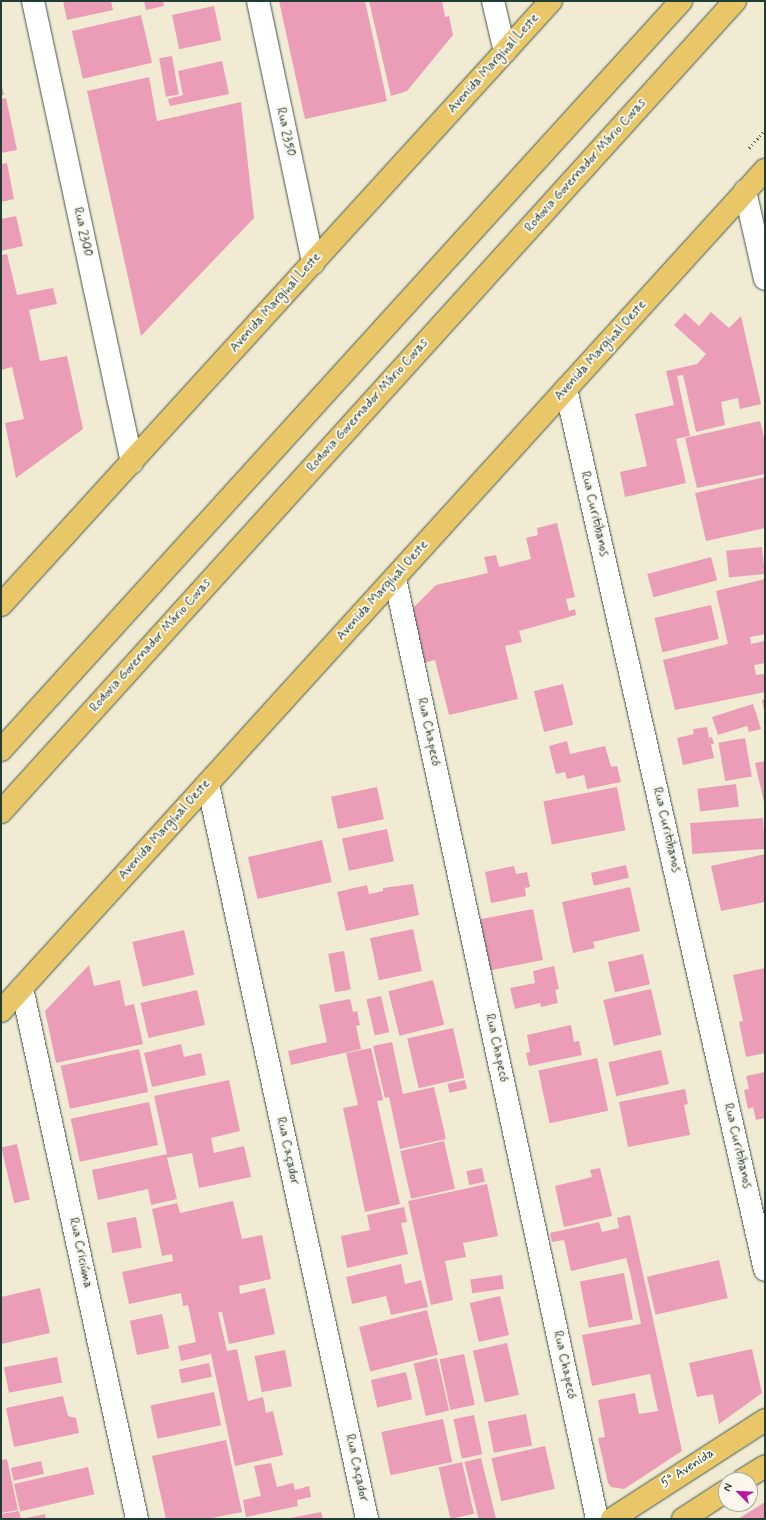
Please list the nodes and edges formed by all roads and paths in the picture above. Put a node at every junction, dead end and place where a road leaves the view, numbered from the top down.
1 (33, 1) edge
2 (258, 1) edge
3 (494, 1) edge
4 (551, 1) edge
5 (681, 1) edge
6 (735, 1) edge
7 (505, 52) junction
8 (765, 170) edge
9 (745, 191) junction
10 (313, 263) junction
11 (765, 279) edge
12 (566, 389) junction
13 (132, 462) junction
14 (395, 578) junction
15 (1, 606) edge
16 (1, 750) edge
17 (208, 784) junction
18 (1, 812) edge
19 (22, 988) junction
20 (1, 1011) edge
21 (765, 1270) edge
22 (765, 1420) edge
23 (765, 1466) edge
24 (756, 1472) edge
25 (718, 1496) edge
26 (137, 1519) edge
27 (367, 1519) edge
28 (597, 1519) edge
29 (612, 1519) edge
30 (683, 1519) edge

1 - 13 street, Rua 2300
2 - 10 street, Rua 2350
3 - 7 street
4 - 7 main road, Avenida Marginal Leste
5 - 16 main road
6 - 18 main road, Rodovia Governador Mário Covas
7 - 10 main road, Avenida Marginal Leste
8 - 9 main road, Avenida Marginal Oeste
9 - 11 street
9 - 12 main road, Avenida Marginal Oeste
10 - 13 main road, Avenida Marginal Leste
12 - 14 main road, Avenida Marginal Oeste
12 - 21 street, Rua Curitibanos
13 - 15 main road, Avenida Marginal Leste
14 - 17 main road, Avenida Marginal Oeste
14 - 28 street, Rua Chapecó
17 - 19 main road, Avenida Marginal Oeste
17 - 27 street, Rua Caçador
19 - 20 main road, Avenida Marginal Oeste
19 - 26 street, Rua Criciúma
22 - 29 main road, 5ª Avenida
23 - 24 main road
25 - 30 main road

